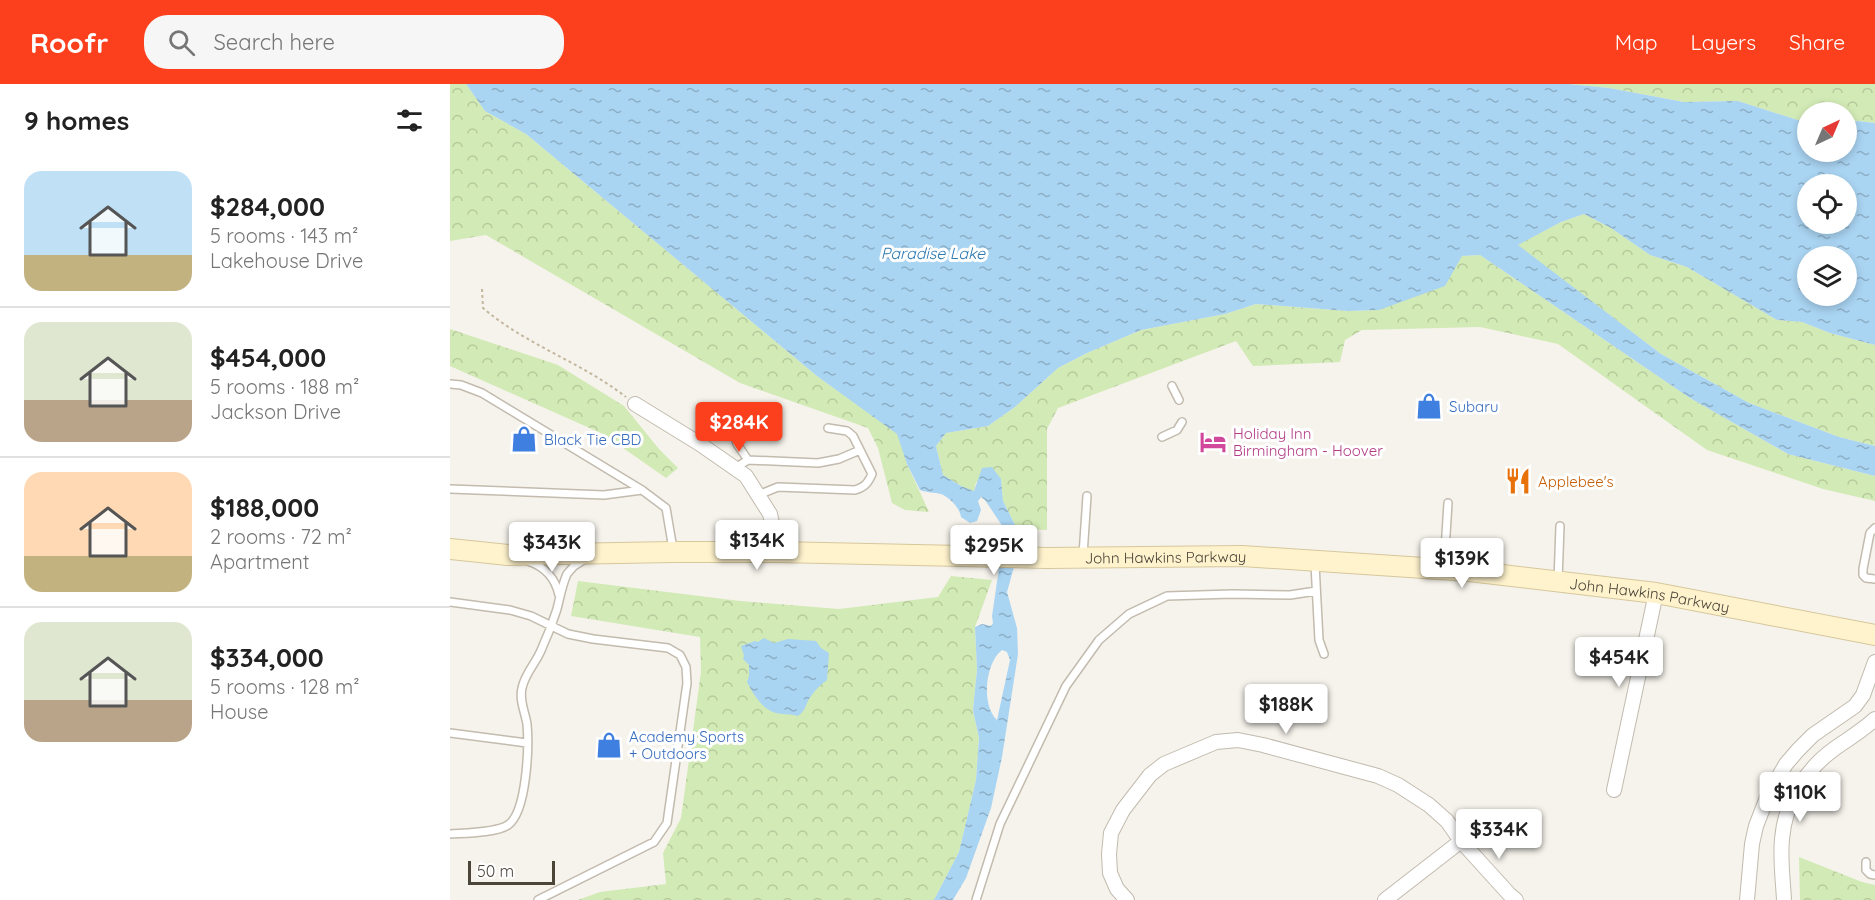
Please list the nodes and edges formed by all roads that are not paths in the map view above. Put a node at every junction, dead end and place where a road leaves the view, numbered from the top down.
1 (450, 384) edge
2 (1172, 386) dead end
3 (1179, 400) dead end
4 (635, 404) road end
5 (1182, 422) dead end
6 (760, 427) dead end
7 (828, 428) dead end
8 (1162, 437) dead end
9 (860, 450) junction
10 (748, 460) junction
11 (735, 468) junction
12 (450, 489) edge
13 (642, 490) junction
14 (758, 495) junction
15 (1087, 496) dead end
16 (1448, 503) dead end
17 (1560, 526) dead end
18 (1875, 528) edge
19 (450, 549) edge
20 (595, 552) junction
21 (674, 552) junction
22 (778, 552) junction
23 (508, 555) junction
24 (1083, 558) junction
25 (1315, 561) junction
26 (1444, 569) junction
27 (1875, 579) edge
28 (1558, 581) junction
29 (1316, 591) junction
30 (1656, 593) junction
31 (559, 596) junction
32 (450, 602) edge
33 (551, 626) junction
34 (1875, 635) edge
35 (1324, 654) dead end
36 (1875, 662) edge
37 (1875, 719) edge
38 (450, 733) edge
39 (528, 742) junction
40 (1614, 790) dead end
41 (450, 834) edge
42 (1461, 841) junction
43 (1866, 862) dead end
44 (1875, 875) edge
45 (538, 900) edge
46 (976, 900) edge
47 (1127, 900) edge
48 (1385, 900) edge
49 (1516, 900) edge
50 (1747, 900) edge
51 (1784, 900) edge

1 - 13 lane
2 - 3 lane
4 - 11 street
5 - 8 lane
6 - 10 lane
7 - 9 lane
9 - 10 lane
9 - 14 lane
10 - 11 lane
11 - 14 street
12 - 13 lane
13 - 21 lane
14 - 22 street
15 - 24 lane
16 - 26 lane
17 - 28 lane
18 - 27 lane
19 - 23 main road, John Hawkins Parkway
20 - 21 main road, John Hawkins Parkway
20 - 23 main road, John Hawkins Parkway
20 - 31 lane
21 - 22 main road, John Hawkins Parkway
22 - 24 main road, John Hawkins Parkway
23 - 31 lane
24 - 25 main road, John Hawkins Parkway
25 - 26 main road, John Hawkins Parkway
25 - 29 lane
26 - 28 main road, John Hawkins Parkway
28 - 30 main road, John Hawkins Parkway
29 - 35 lane
29 - 46 lane
30 - 34 main road, John Hawkins Parkway
30 - 40 street
31 - 33 lane
32 - 33 lane
33 - 39 lane
33 - 45 lane
36 - 50 street
37 - 51 street
38 - 39 lane
39 - 41 lane
42 - 47 street
42 - 48 street
42 - 49 street
43 - 44 lane

